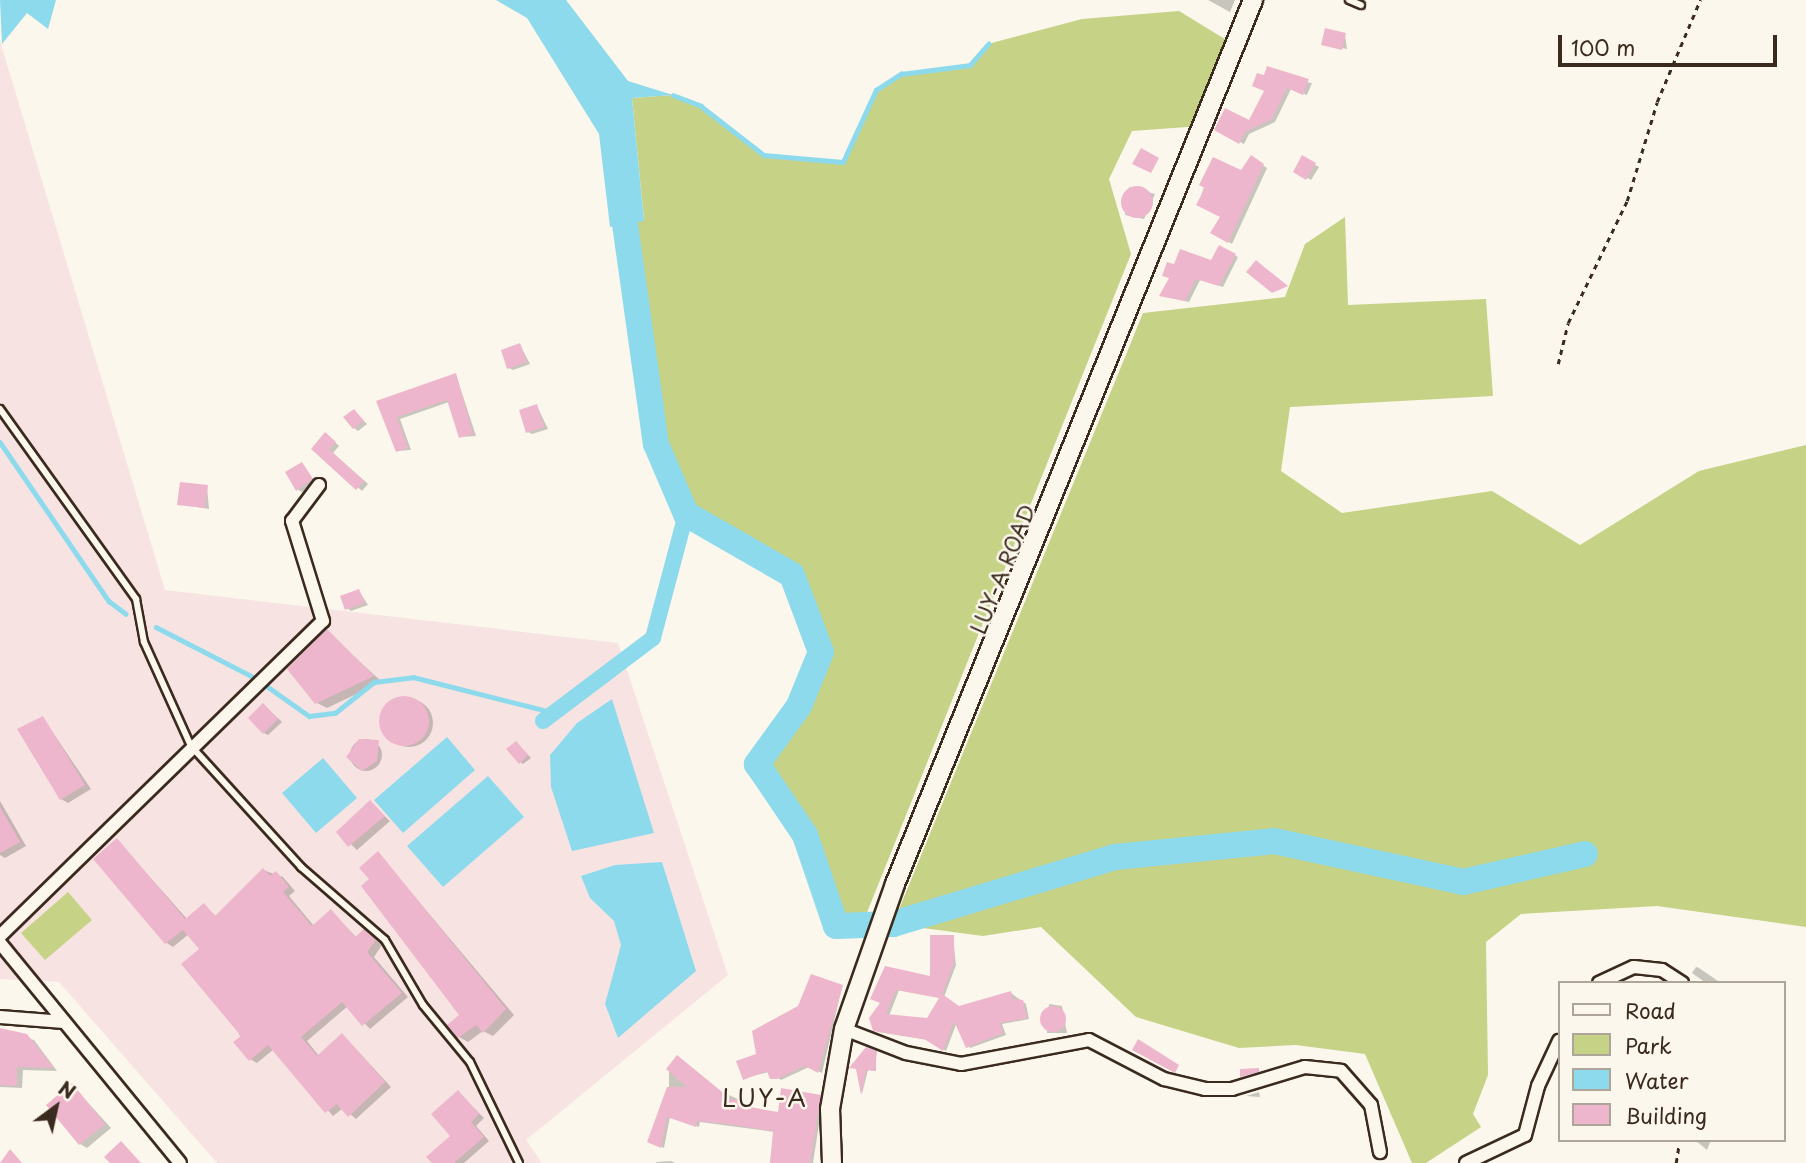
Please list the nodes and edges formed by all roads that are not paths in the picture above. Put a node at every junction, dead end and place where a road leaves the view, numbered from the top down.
1 (1253, 0) edge
2 (1349, 0) edge
3 (1361, 5) dead end
4 (0, 409) edge
5 (319, 485) dead end
6 (191, 746) junction
7 (0, 936) edge
8 (0, 943) edge
9 (1603, 981) edge
10 (1679, 981) edge
11 (0, 1017) edge
12 (64, 1022) junction
13 (844, 1029) junction
14 (1558, 1043) edge
15 (1380, 1152) dead end
16 (180, 1163) edge
17 (519, 1163) edge
18 (832, 1163) edge
19 (1466, 1163) edge

1 - 13 main road, LUY-A ROAD
2 - 3 lane
4 - 6 lane
5 - 6 street
6 - 7 street
6 - 17 lane
8 - 12 street
9 - 10 street
11 - 12 street
12 - 16 street
13 - 15 street
13 - 18 main road, LUY-A ROAD
14 - 19 street

